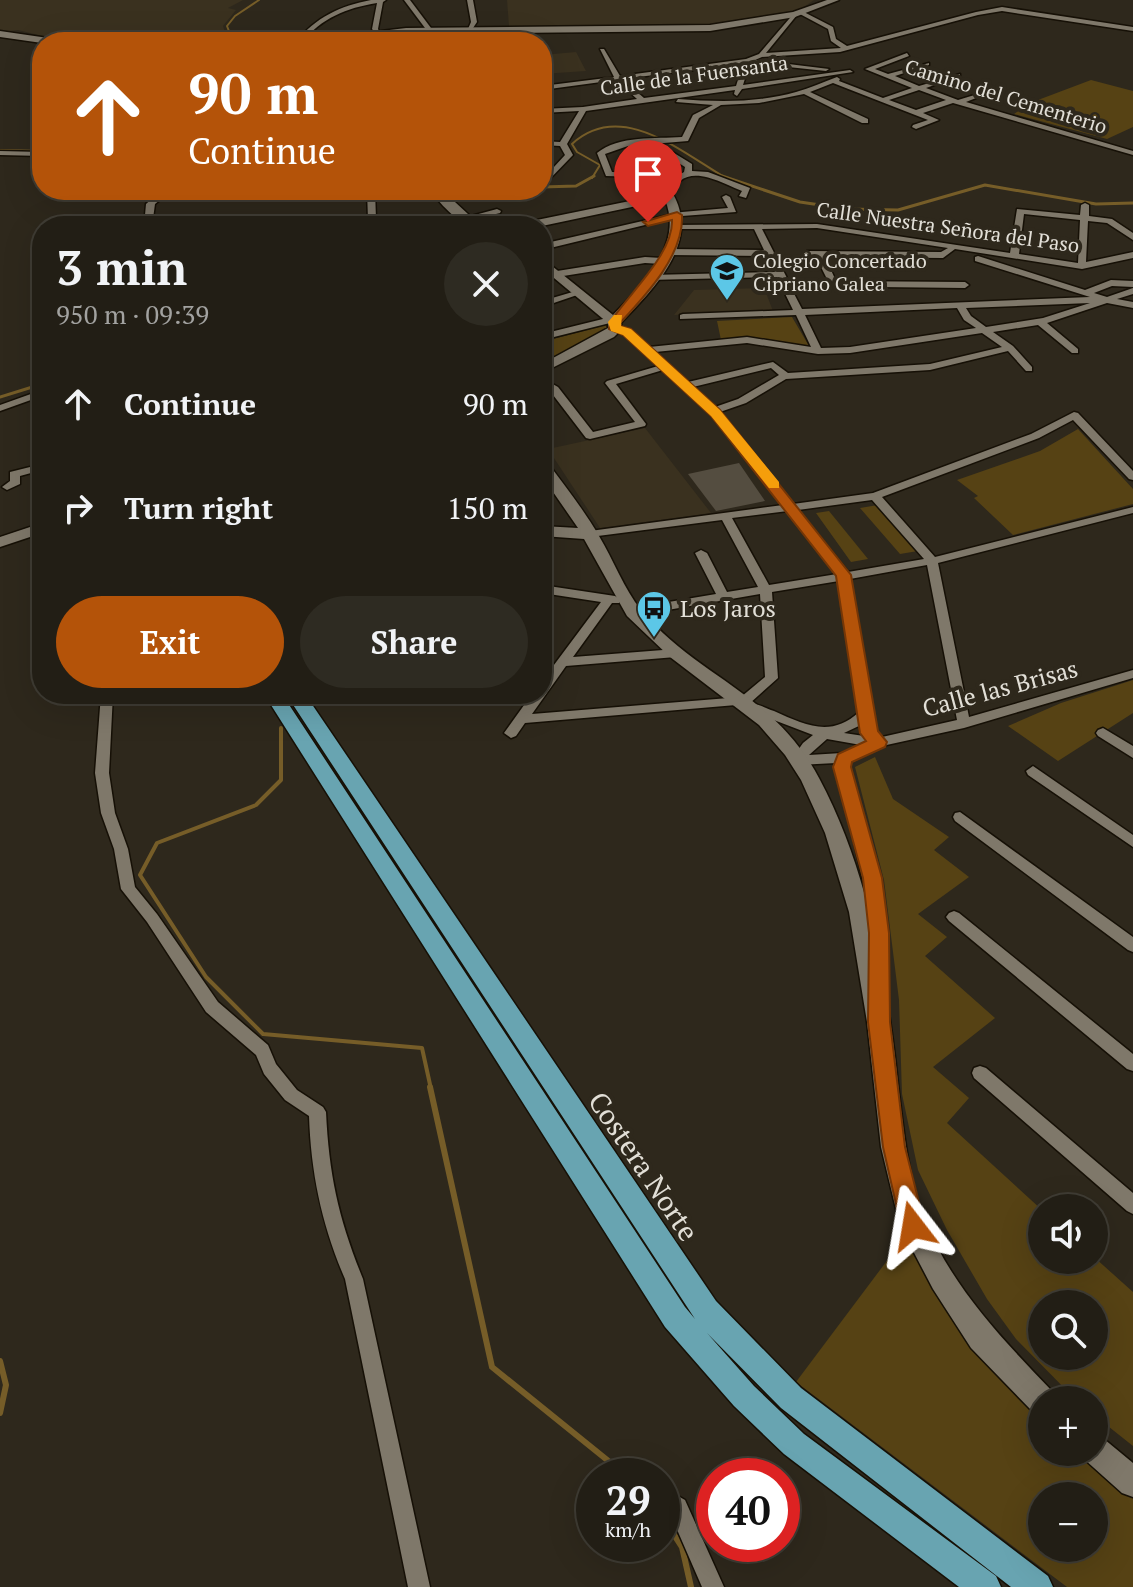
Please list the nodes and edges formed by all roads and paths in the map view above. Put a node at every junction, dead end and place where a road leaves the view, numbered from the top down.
1 (381, 0) edge
2 (407, 0) edge
3 (470, 0) edge
4 (835, 0) edge
5 (354, 2) edge
6 (798, 13) junction
7 (377, 18) junction
8 (471, 29) junction
9 (1133, 29) edge
10 (427, 30) junction
11 (309, 32) edge
12 (376, 32) edge
13 (392, 32) edge
14 (0, 34) edge
15 (32, 39) edge
16 (846, 48) junction
17 (602, 50) dead end
18 (831, 50) junction
19 (761, 55) junction
20 (907, 55) dead end
21 (747, 61) junction
22 (927, 64) dead end
23 (870, 69) junction
24 (850, 72) junction
25 (958, 75) dead end
26 (888, 76) junction
27 (619, 80) junction
28 (833, 81) junction
29 (552, 87) edge
30 (741, 87) junction
31 (918, 88) junction
32 (989, 91) dead end
33 (804, 92) junction
34 (654, 98) junction
35 (642, 100) junction
36 (882, 100) junction
37 (956, 101) junction
38 (718, 105) junction
39 (730, 105) junction
40 (583, 109) junction
41 (552, 110) edge
42 (915, 113) junction
43 (865, 121) dead end
44 (916, 127) dead end
45 (552, 143) edge
46 (652, 143) junction
47 (563, 144) junction
48 (626, 144) junction
49 (664, 151) junction
50 (0, 153) edge
51 (1133, 153) edge
52 (32, 154) edge
53 (636, 155) junction
54 (665, 166) dead end
55 (552, 173) edge
56 (688, 173) junction
57 (645, 175) junction
58 (674, 181) junction
59 (642, 191) dead end
60 (669, 196) junction
61 (743, 196) dead end
62 (726, 197) dead end
63 (446, 200) edge
64 (1085, 205) dead end
65 (497, 211) dead end
66 (463, 216) edge
67 (486, 216) edge
68 (1084, 218) junction
69 (552, 221) edge
70 (677, 221) junction
71 (756, 225) junction
72 (1133, 237) edge
73 (552, 245) edge
74 (955, 248) junction
75 (770, 253) junction
76 (807, 254) dead end
77 (819, 254) junction
78 (867, 254) junction
79 (1133, 255) edge
80 (666, 256) junction
81 (977, 256) junction
82 (1014, 257) junction
83 (1082, 266) junction
84 (552, 270) edge
85 (557, 274) junction
86 (651, 278) junction
87 (782, 279) junction
88 (872, 282) junction
89 (833, 283) junction
90 (1133, 284) edge
91 (965, 285) junction
92 (1133, 291) edge
93 (579, 293) junction
94 (1085, 293) junction
95 (1107, 300) junction
96 (552, 301) edge
97 (960, 305) junction
98 (1133, 305) edge
99 (799, 312) junction
100 (683, 317) dead end
101 (1040, 322) junction
102 (613, 324) junction
103 (984, 329) junction
104 (552, 335) edge
105 (1010, 348) junction
106 (647, 350) junction
107 (818, 351) junction
108 (1075, 351) dead end
109 (552, 365) edge
110 (664, 367) junction
111 (1029, 369) dead end
112 (785, 375) junction
113 (684, 386) junction
114 (552, 388) edge
115 (32, 397) edge
116 (0, 408) edge
117 (713, 411) junction
118 (32, 470) edge
119 (1133, 477) edge
120 (552, 479) edge
121 (7, 487) dead end
122 (875, 496) junction
123 (794, 509) junction
124 (1133, 510) edge
125 (726, 517) junction
126 (32, 531) edge
127 (552, 532) edge
128 (590, 534) junction
129 (0, 542) edge
130 (701, 553) dead end
131 (932, 561) junction
132 (844, 575) junction
133 (766, 590) junction
134 (552, 591) edge
135 (724, 597) junction
136 (623, 604) junction
137 (676, 653) junction
138 (552, 664) edge
139 (560, 665) junction
140 (1133, 674) edge
141 (552, 676) edge
142 (106, 704) edge
143 (279, 704) edge
144 (302, 704) edge
145 (532, 704) edge
146 (748, 704) junction
147 (866, 713) junction
148 (521, 719) junction
149 (964, 723) junction
150 (511, 733) dead end
151 (1103, 733) dead end
152 (824, 734) junction
153 (879, 742) junction
154 (1133, 753) edge
155 (844, 758) junction
156 (798, 760) junction
157 (1033, 771) dead end
158 (960, 817) dead end
159 (1133, 842) edge
160 (954, 917) dead end
161 (1133, 946) edge
162 (879, 1022) junction
163 (1133, 1064) edge
164 (980, 1073) dead end
165 (1133, 1205) edge
166 (1028, 1387) edge
167 (1108, 1461) edge
168 (1133, 1482) edge
169 (680, 1512) edge
170 (419, 1587) edge
171 (713, 1587) edge
172 (985, 1587) edge
173 (1037, 1587) edge

1 - 5 street
1 - 7 street
2 - 10 street
3 - 8 street
4 - 6 street
5 - 7 street
5 - 11 street
6 - 8 street
6 - 16 street
6 - 19 street
7 - 12 street
8 - 10 street
9 - 16 street
10 - 13 street
14 - 15 street
16 - 18 street
17 - 27 street
18 - 19 street
18 - 24 street
19 - 21 street
20 - 23 street
21 - 24 street
21 - 27 street
21 - 30 street
22 - 26 street
23 - 24 street
23 - 26 street, Camino del Cementerio
24 - 28 street
24 - 30 street, Calle de la Fuensanta
25 - 31 street
26 - 31 street, Camino del Cementerio
27 - 29 street
27 - 35 street
28 - 33 street
28 - 36 street
30 - 34 street, Calle de la Fuensanta
30 - 39 street
31 - 36 street
31 - 37 street, Camino del Cementerio
32 - 37 street
33 - 39 street
33 - 43 street
34 - 35 street, Calle de la Fuensanta
34 - 38 street
35 - 40 street, Calle de la Fuensanta
36 - 42 street
37 - 42 street
37 - 51 street, Camino del Cementerio
38 - 39 street
38 - 46 street
40 - 41 street, Calle de la Fuensanta
40 - 47 street
42 - 44 street
45 - 47 street
46 - 48 street
46 - 49 street
47 - 55 street
48 - 53 street
48 - 57 street
49 - 53 street
49 - 56 street
50 - 52 street
53 - 57 street
54 - 58 street
56 - 58 street
56 - 61 street
57 - 59 street
58 - 60 street
60 - 69 street
60 - 70 street
62 - 70 street
63 - 66 street
64 - 68 street
65 - 67 street
68 - 72 street
68 - 82 street
68 - 83 street
70 - 71 street, Calle Nuestra Señora del Paso
70 - 73 street
70 - 80 street
71 - 74 street, Calle Nuestra Señora del Paso
71 - 75 street
74 - 78 street
74 - 81 street, Calle Nuestra Señora del Paso
75 - 80 street
75 - 87 street
76 - 77 street
77 - 78 street
77 - 89 street
78 - 88 street
79 - 83 street, Calle Nuestra Señora del Paso
80 - 85 street
80 - 86 street
81 - 82 street, Calle Nuestra Señora del Paso
81 - 91 street
81 - 94 street
82 - 83 street, Calle Nuestra Señora del Paso
84 - 85 street
85 - 93 street
86 - 87 street
86 - 102 street
87 - 89 street
87 - 99 street
88 - 89 street
88 - 91 street
90 - 94 street
91 - 97 street
92 - 95 street
93 - 96 street
93 - 102 street
94 - 95 street
95 - 97 street
95 - 98 street
95 - 101 street
97 - 99 street
97 - 103 street
99 - 100 street
99 - 107 street
101 - 103 street
101 - 108 street
102 - 104 street
102 - 106 street
102 - 109 street
103 - 105 street
103 - 107 street
105 - 111 street
105 - 112 street
106 - 107 street
106 - 110 street
110 - 113 street
110 - 114 street
112 - 113 street
112 - 117 street
113 - 117 street
115 - 116 street
117 - 123 street
118 - 121 street
119 - 122 street
120 - 128 street
122 - 123 street
122 - 131 street
123 - 125 street
123 - 132 street
124 - 131 street
125 - 128 street
125 - 133 street
126 - 129 street
127 - 128 street
128 - 136 street
130 - 135 street
131 - 132 street
131 - 149 street
132 - 133 street
132 - 147 street
133 - 135 street
133 - 146 street
134 - 136 street
135 - 136 street
136 - 137 street
136 - 139 street
137 - 139 street
137 - 146 street
138 - 139 street
139 - 141 street
140 - 149 street, Calle las Brisas
142 - 170 street
143 - 172 main road
144 - 173 main road, Costera Norte
145 - 148 street
146 - 148 street
146 - 152 street
146 - 156 street
147 - 152 street
147 - 153 street
148 - 150 street
149 - 153 street, Calle las Brisas
151 - 154 street
152 - 153 street
152 - 156 street
153 - 155 street
155 - 156 street
155 - 162 street
156 - 162 street
157 - 159 street
158 - 161 street
160 - 163 street
162 - 166 street
164 - 165 street
167 - 168 street
169 - 171 street

